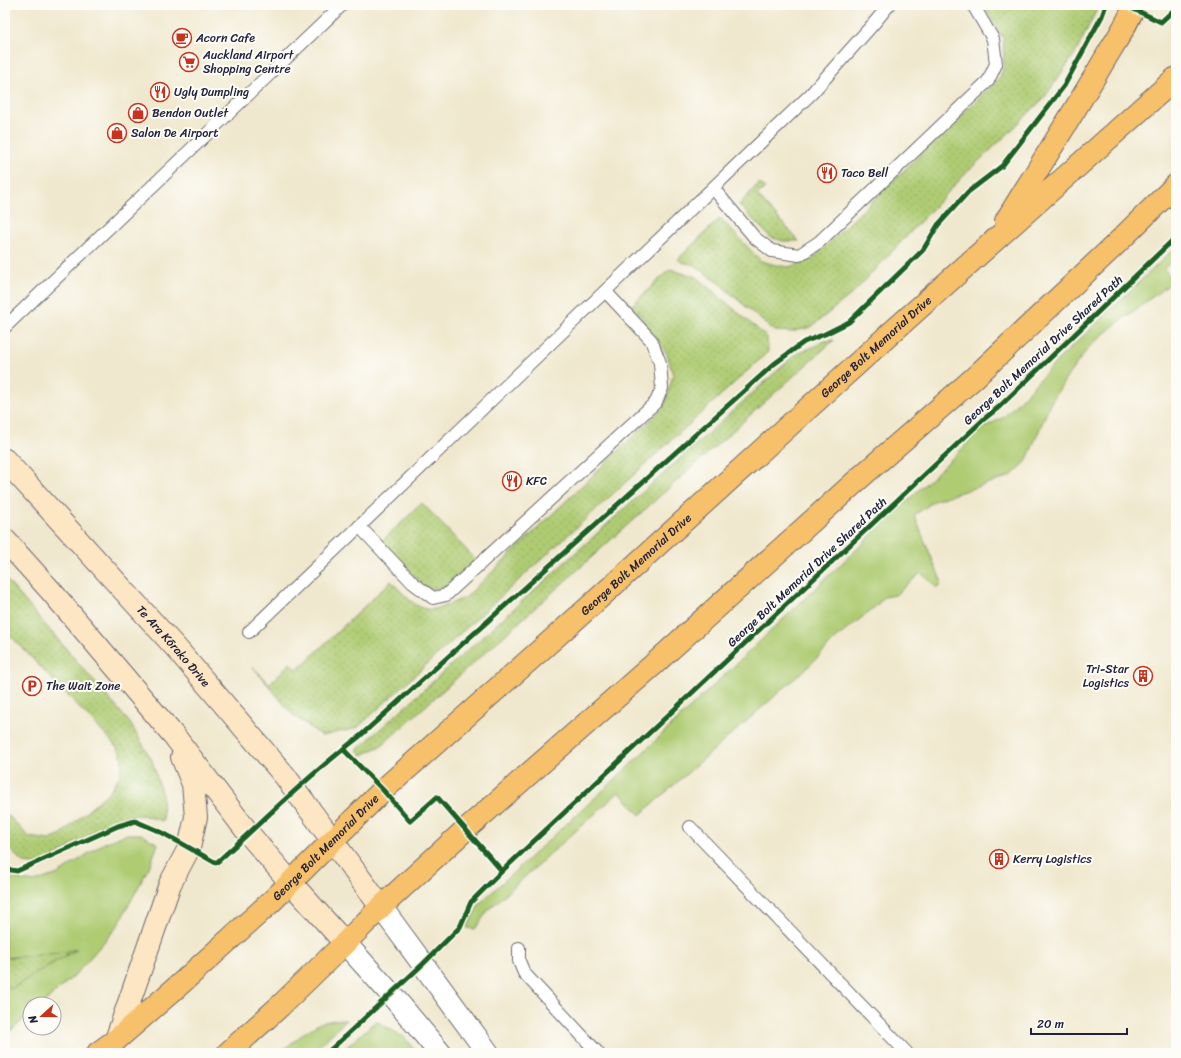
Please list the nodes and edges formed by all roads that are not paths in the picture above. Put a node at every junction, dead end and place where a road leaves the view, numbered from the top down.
1 (342, 5) edge
2 (889, 5) edge
3 (974, 5) edge
4 (1134, 5) edge
5 (1176, 78) edge
6 (1176, 185) edge
7 (713, 188) junction
8 (994, 241) junction
9 (605, 291) junction
10 (5, 327) edge
11 (5, 460) edge
12 (359, 526) junction
13 (5, 540) edge
14 (249, 632) dead end
15 (175, 737) junction
16 (690, 827) dead end
17 (333, 840) junction
18 (291, 883) junction
19 (381, 907) junction
20 (346, 943) junction
21 (519, 948) dead end
22 (116, 1040) junction
23 (98, 1053) edge
24 (228, 1053) edge
25 (440, 1053) edge
26 (488, 1053) edge
27 (598, 1053) edge
28 (908, 1053) edge

1 - 10 lane
2 - 7 lane
3 - 7 lane
4 - 8 main road
5 - 8 main road, George Bolt Memorial Drive
6 - 19 main road
7 - 9 lane
8 - 17 main road, George Bolt Memorial Drive
9 - 12 lane
9 - 12 lane
11 - 17 street, Te Ara Kōrako Drive
12 - 14 lane
13 - 15 street
15 - 18 street
15 - 22 street
16 - 28 lane
17 - 18 main road, George Bolt Memorial Drive
17 - 19 street, Te Ara Kōrako Drive
18 - 20 street
18 - 22 main road, George Bolt Memorial Drive
19 - 20 main road
19 - 26 street
20 - 24 main road
20 - 25 street
21 - 27 lane
22 - 23 main road, George Bolt Memorial Drive

